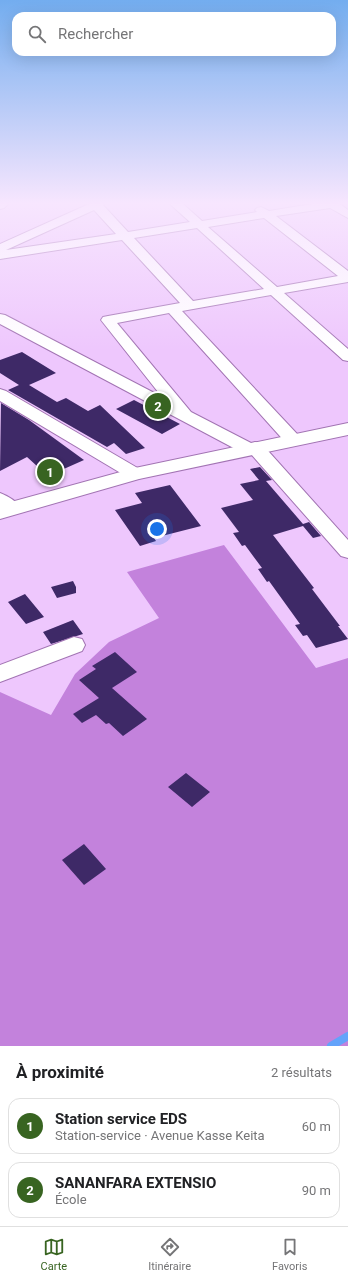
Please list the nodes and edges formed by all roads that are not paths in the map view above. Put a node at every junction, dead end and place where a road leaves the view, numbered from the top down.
1 (14, 253) edge
2 (140, 253) edge
3 (231, 253) edge
4 (317, 253) edge
5 (0, 255) edge
6 (348, 277) edge
7 (274, 291) junction
8 (190, 306) junction
9 (173, 309) junction
10 (0, 318) edge
11 (348, 357) edge
12 (0, 394) edge
13 (185, 415) junction
14 (347, 429) edge
15 (293, 440) junction
16 (252, 448) junction
17 (135, 474) junction
18 (4, 506) edge
19 (348, 552) edge
20 (74, 645) dead end
21 (0, 673) edge

1 - 5 street
2 - 8 street
3 - 7 street
4 - 6 street
6 - 7 street
7 - 8 street
7 - 11 street
8 - 9 street
9 - 13 street
9 - 15 street
10 - 13 street
12 - 17 street
13 - 16 street
14 - 15 main road
15 - 16 main road
16 - 17 main road
16 - 19 street
17 - 18 main road
20 - 21 street

